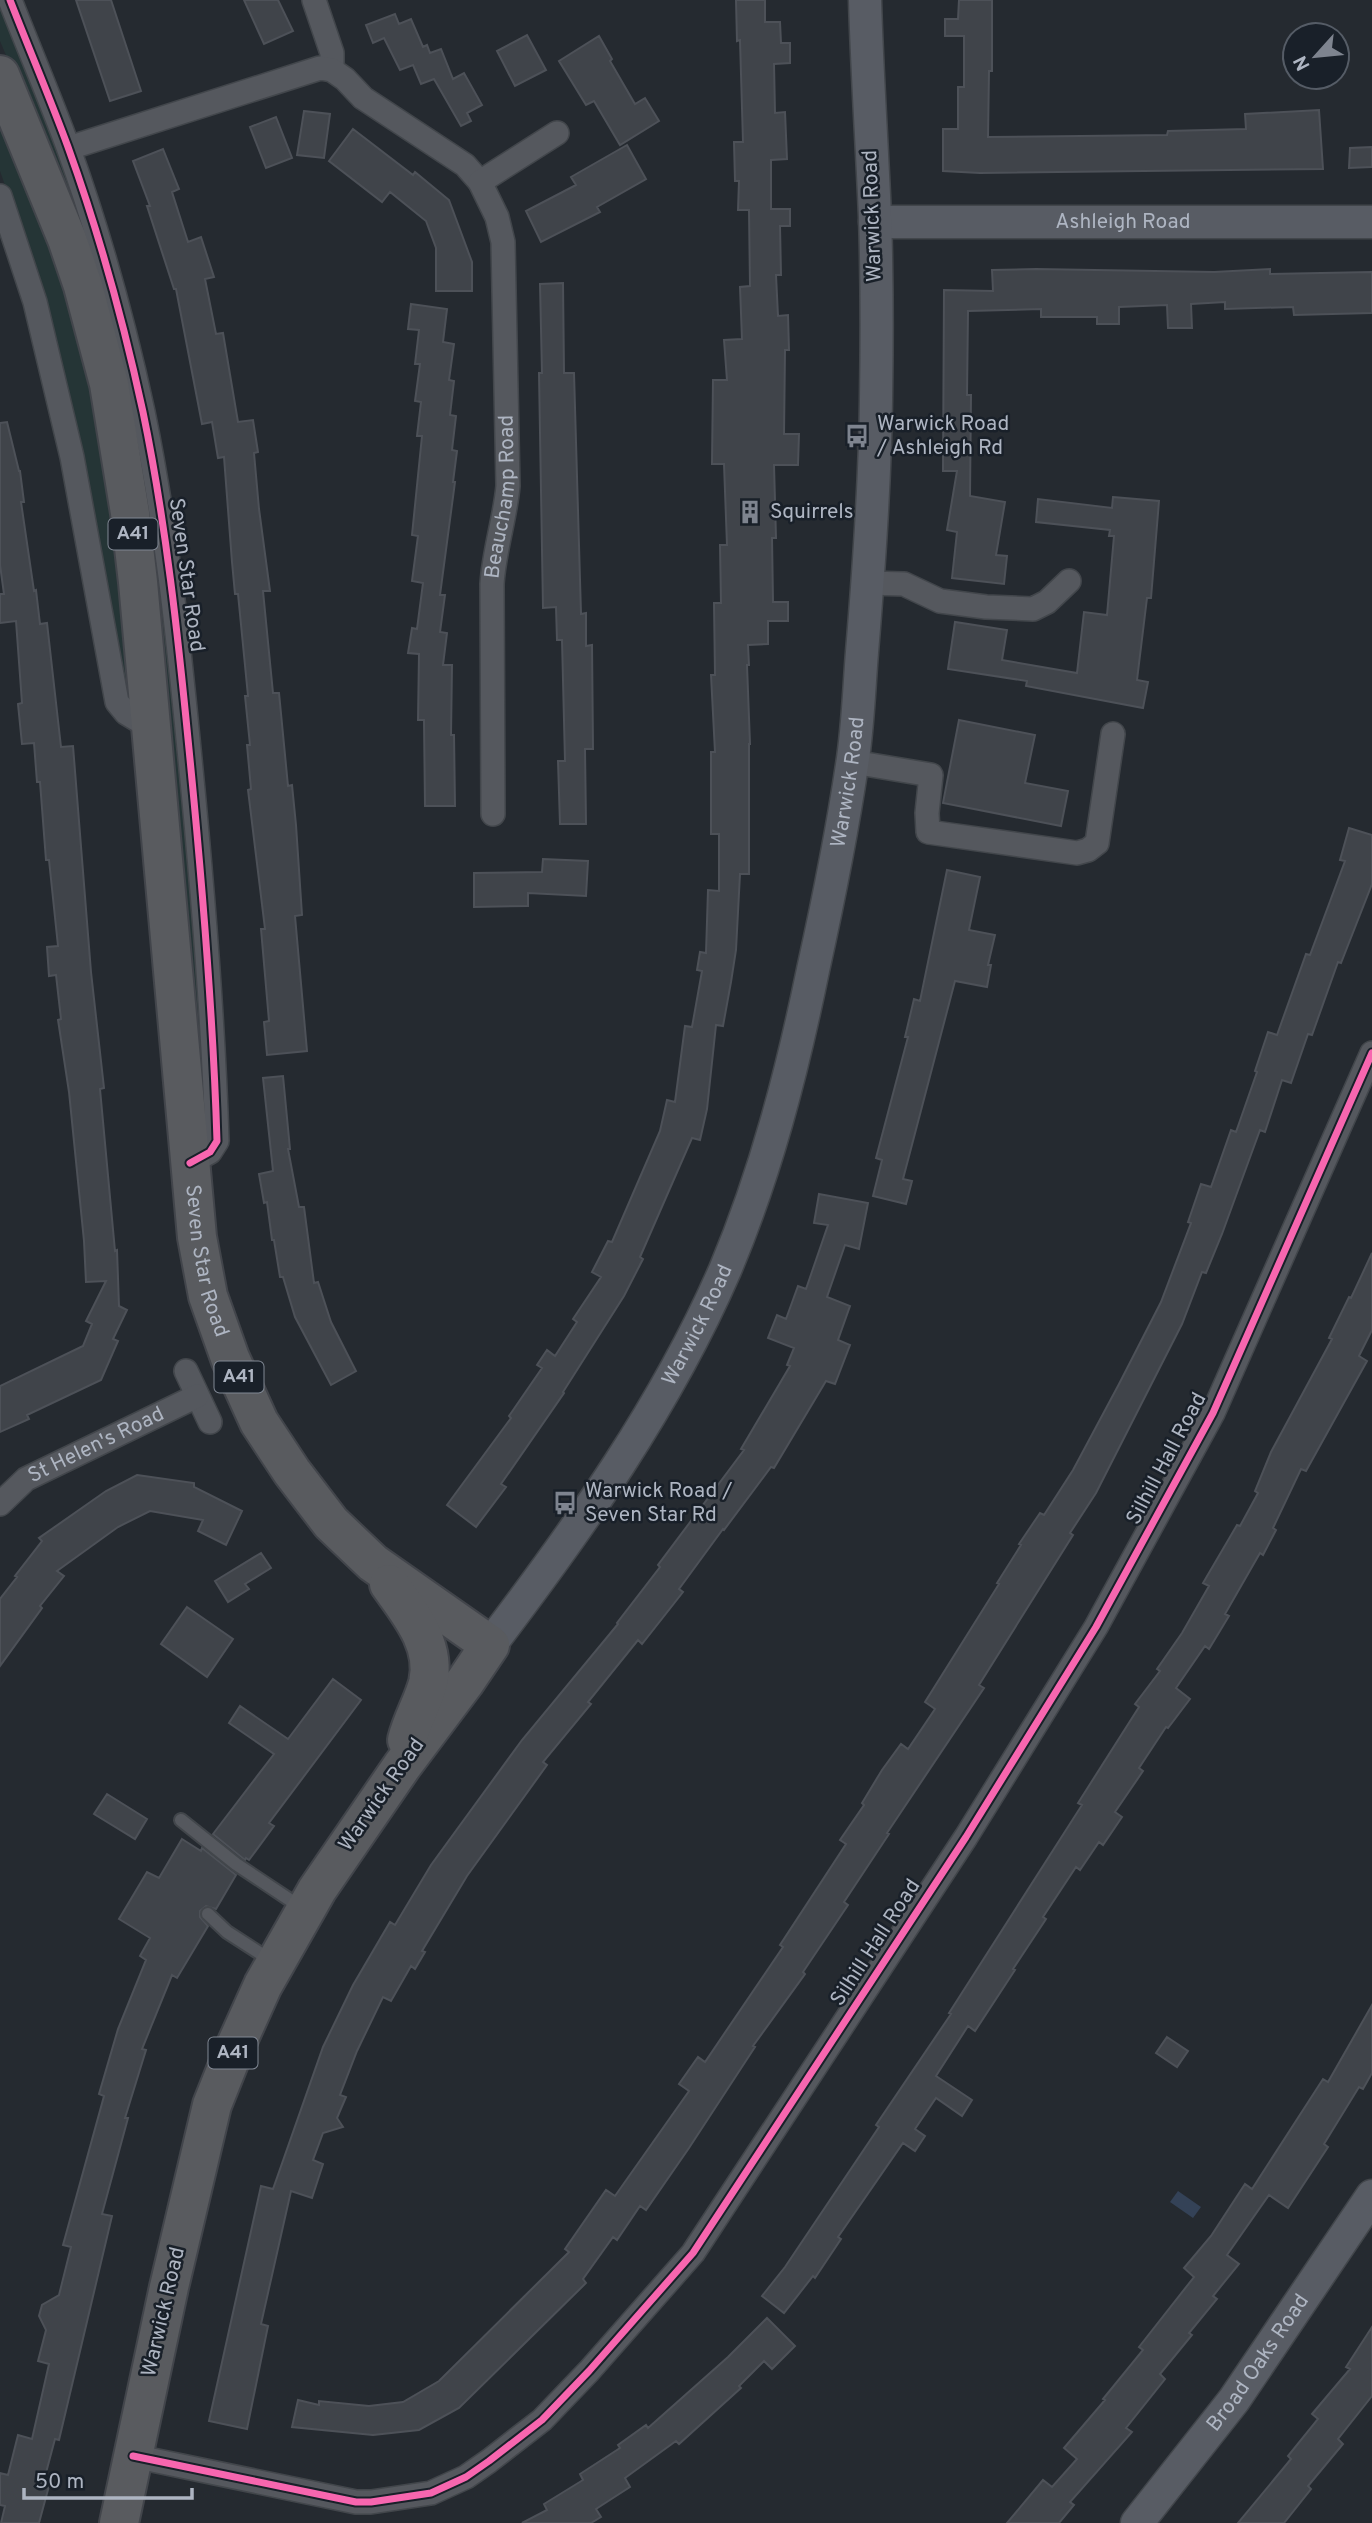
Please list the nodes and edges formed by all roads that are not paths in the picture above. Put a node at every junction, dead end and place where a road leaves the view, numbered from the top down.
1 (10, 0) edge
2 (314, 0) edge
3 (865, 0) edge
4 (332, 70) junction
5 (0, 75) edge
6 (557, 134) dead end
7 (69, 148) junction
8 (480, 183) junction
9 (0, 196) edge
10 (875, 222) junction
11 (1372, 222) edge
12 (1069, 581) dead end
13 (868, 583) junction
14 (151, 728) junction
15 (1113, 734) dead end
16 (853, 762) junction
17 (494, 814) dead end
18 (1372, 1053) edge
19 (190, 1163) junction
20 (186, 1371) dead end
21 (197, 1396) junction
22 (210, 1422) dead end
23 (0, 1504) edge
24 (373, 1563) junction
25 (490, 1645) junction
26 (402, 1766) junction
27 (181, 1820) dead end
28 (306, 1910) junction
29 (208, 1914) dead end
30 (275, 1964) junction
31 (1372, 2196) edge
32 (132, 2456) junction
33 (119, 2523) edge
34 (1137, 2523) edge

1 - 7 street, Seven Star Road
2 - 4 street
3 - 10 main road, Warwick Road
4 - 7 street
4 - 8 street, Beauchamp Road
5 - 14 highway, Seven Star Road / A41
6 - 8 street
7 - 19 street, Seven Star Road
8 - 17 street, Beauchamp Road
9 - 14 street
10 - 11 main road, Ashleigh Road
10 - 13 main road, Warwick Road
12 - 13 street
13 - 16 main road, Warwick Road
14 - 19 highway, Seven Star Road / A41
15 - 16 street
16 - 25 main road, Warwick Road
18 - 32 street, Silhill Hall Road
19 - 24 highway, Seven Star Road / A41
20 - 21 street
21 - 22 street
21 - 23 street, St Helen's Road
24 - 25 highway, Seven Star Road / A41
24 - 26 highway, Seven Star Road / A41
25 - 26 highway, Warwick Road / A41
26 - 28 highway, Warwick Road / A41
27 - 28 lane
28 - 30 highway, Warwick Road / A41
29 - 30 lane
30 - 32 highway, Warwick Road / A41
31 - 34 main road, Broad Oaks Road
32 - 33 highway, Warwick Road / A41

